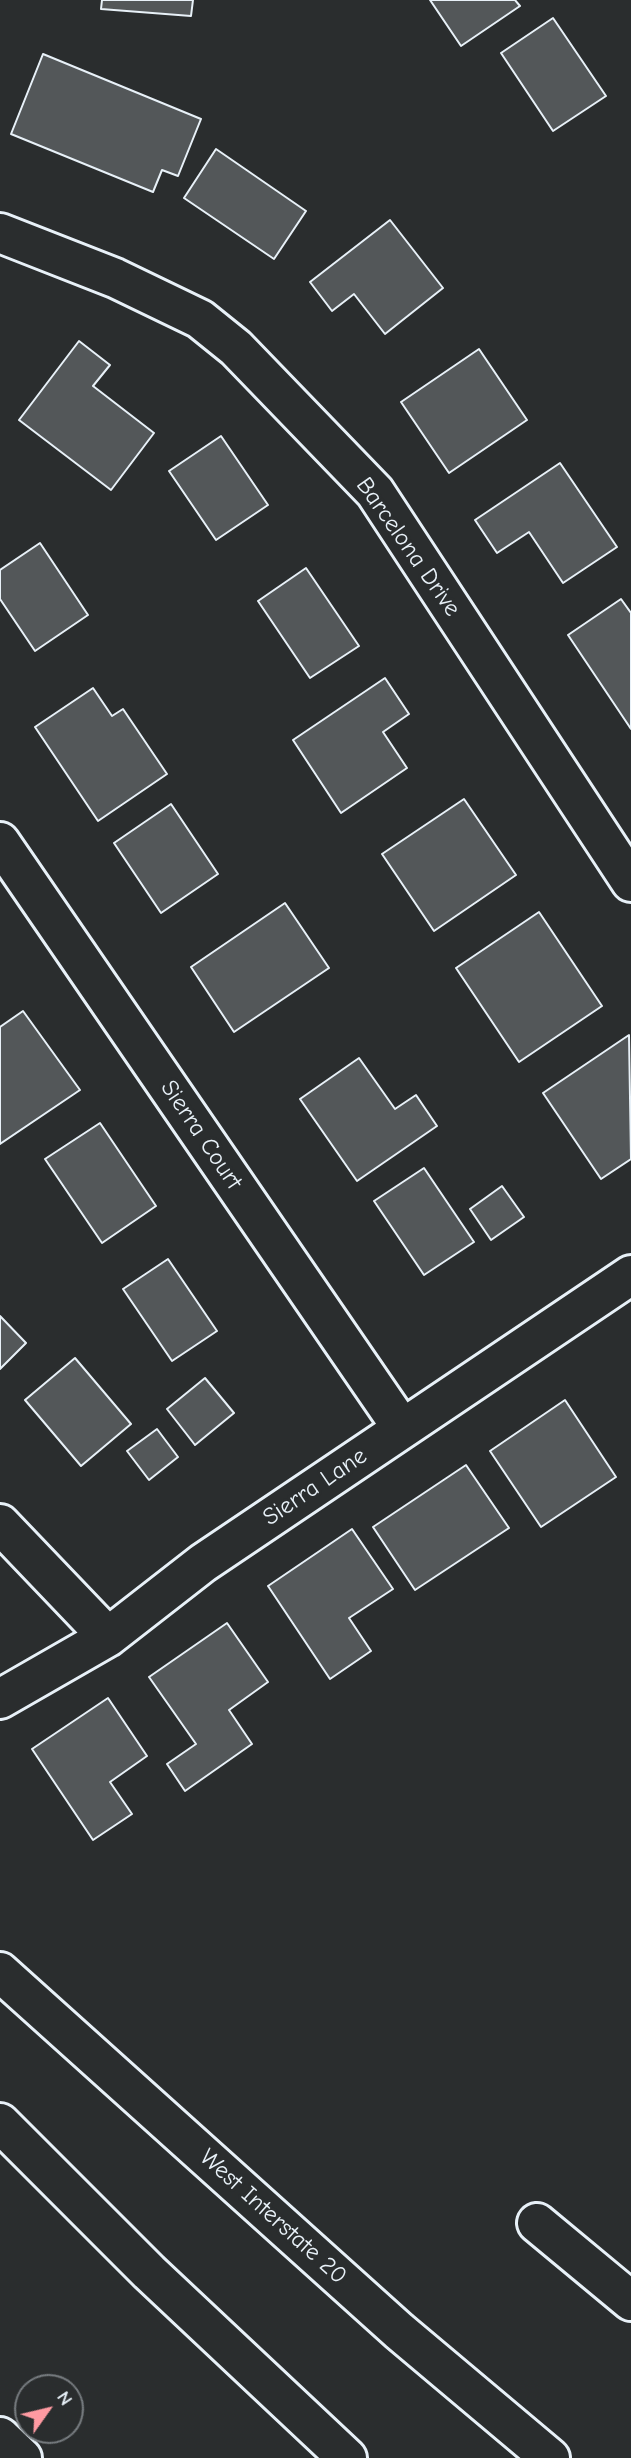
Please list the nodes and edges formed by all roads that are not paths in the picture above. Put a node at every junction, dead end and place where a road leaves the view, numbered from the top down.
1 (0, 233) edge
2 (0, 842) edge
3 (631, 882) edge
4 (631, 1275) edge
5 (402, 1428) junction
6 (0, 1524) edge
7 (108, 1637) junction
8 (0, 1699) edge
9 (0, 1972) edge
10 (0, 2123) edge
11 (537, 2223) dead end
12 (631, 2301) edge
13 (0, 2437) edge
14 (22, 2458) edge
15 (348, 2458) edge
16 (550, 2458) edge

1 - 3 main road, Barcelona Drive
2 - 5 main road, Sierra Court
4 - 5 main road, Sierra Lane
5 - 7 main road, Sierra Lane
6 - 7 main road
7 - 8 main road, Sierra Lane
9 - 16 main road, West Interstate 20
10 - 15 main road
11 - 12 main road
13 - 14 main road

